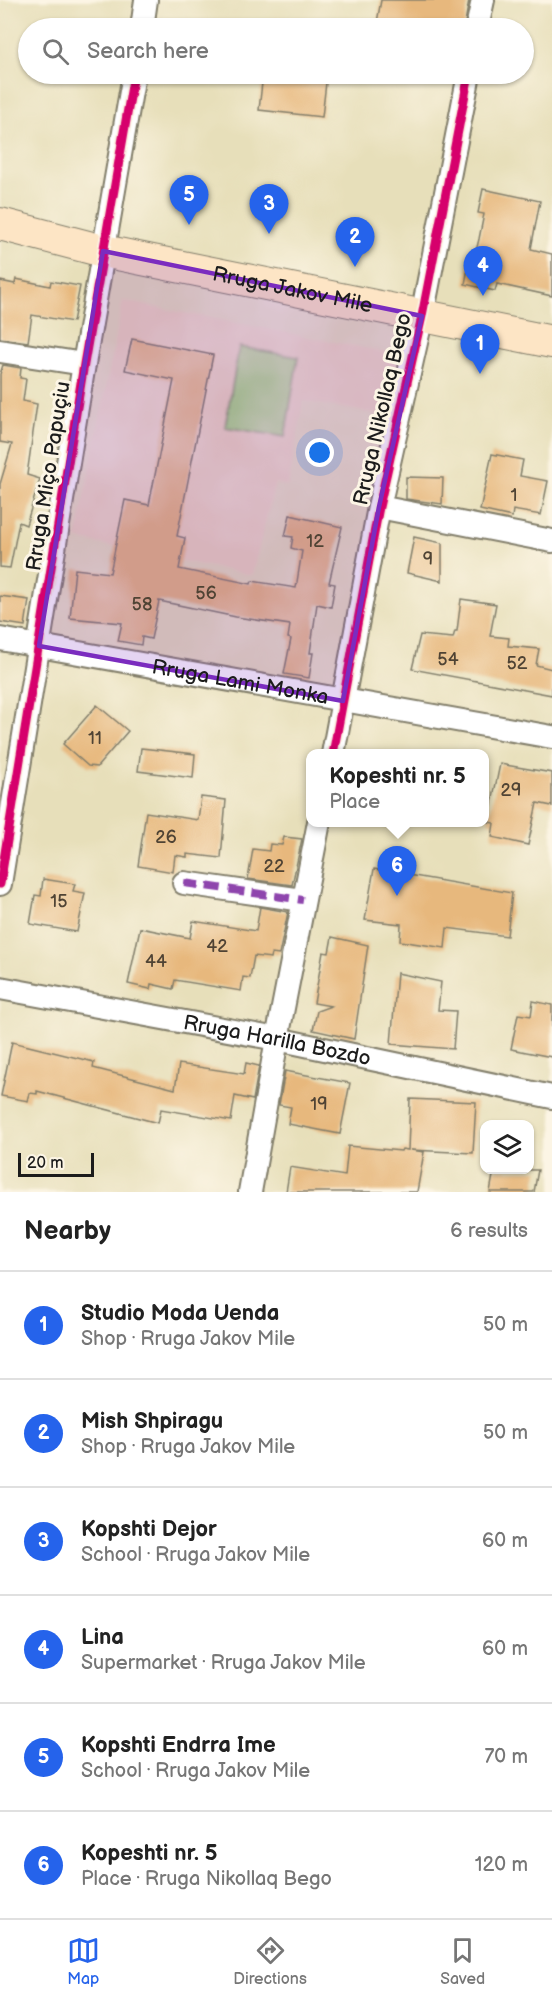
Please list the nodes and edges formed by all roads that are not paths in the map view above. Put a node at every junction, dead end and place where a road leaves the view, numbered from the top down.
1 (147, 0) edge
2 (483, 0) edge
3 (144, 18) edge
4 (479, 18) edge
5 (132, 84) edge
6 (467, 84) edge
7 (0, 224) edge
8 (103, 251) junction
9 (422, 316) junction
10 (552, 342) edge
11 (0, 351) edge
12 (84, 364) junction
13 (378, 507) junction
14 (552, 542) edge
15 (0, 639) edge
16 (39, 646) junction
17 (343, 701) junction
18 (552, 737) edge
19 (334, 749) edge
20 (318, 827) edge
21 (184, 883) dead end
22 (0, 884) edge
23 (303, 900) junction
24 (0, 988) edge
25 (277, 1039) junction
26 (552, 1097) edge
27 (250, 1192) edge

1 - 3 street
2 - 4 street
5 - 8 street, Rruga Miço Papuçiu
6 - 9 street, Rruga Nikollaq Bego
7 - 8 main road, Rruga Jakov Mile
8 - 9 main road, Rruga Jakov Mile
8 - 12 street, Rruga Miço Papuçiu
9 - 10 main road, Rruga Jakov Mile
9 - 13 street, Rruga Nikollaq Bego
11 - 12 street
12 - 16 street, Rruga Miço Papuçiu
13 - 14 street
13 - 17 street, Rruga Nikollaq Bego
15 - 16 street, Rruga Lami Monka
16 - 17 street, Rruga Lami Monka
16 - 22 street, Rruga Miço Papuçiu
17 - 18 street, Rruga Lami Monka
17 - 19 street, Rruga Nikollaq Bego
20 - 23 street
21 - 23 street
23 - 25 street
24 - 25 street, Rruga Harilla Bozdo
25 - 26 street, Rruga Harilla Bozdo
25 - 27 street

